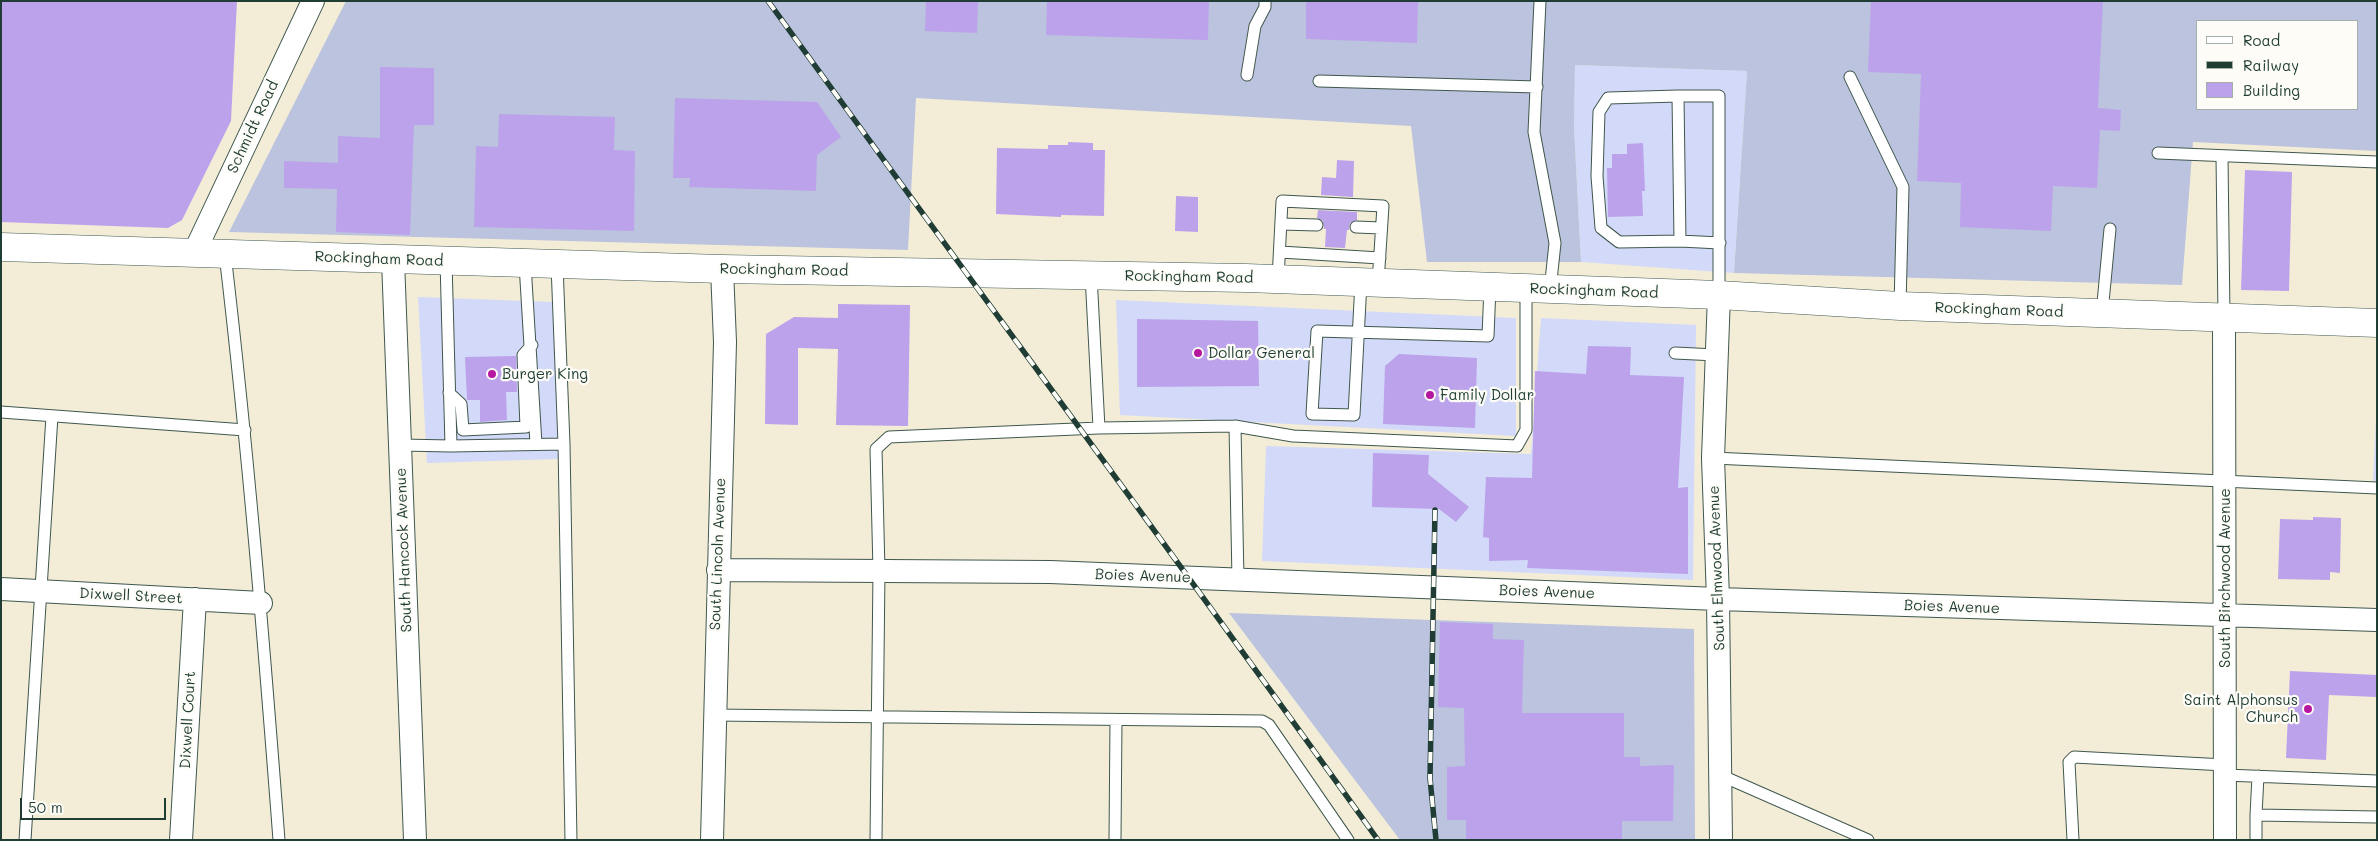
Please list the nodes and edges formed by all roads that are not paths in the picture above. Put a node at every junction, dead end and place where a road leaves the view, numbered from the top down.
1 (313, 1) edge
2 (1265, 1) edge
3 (1540, 1) edge
4 (1247, 75) dead end
5 (1850, 77) dead end
6 (1319, 80) dead end
7 (1536, 87) junction
8 (1678, 96) junction
9 (2158, 154) dead end
10 (2222, 156) junction
11 (2377, 162) edge
12 (1281, 224) junction
13 (1316, 225) dead end
14 (1356, 227) dead end
15 (1382, 228) junction
16 (2110, 229) dead end
17 (1680, 241) junction
18 (1720, 243) junction
19 (1, 247) edge
20 (1280, 252) junction
21 (194, 254) junction
22 (225, 254) junction
23 (393, 260) junction
24 (446, 261) junction
25 (525, 264) junction
26 (557, 265) junction
27 (722, 269) junction
28 (1373, 274) junction
29 (1091, 275) junction
30 (1278, 279) junction
31 (1490, 287) junction
32 (1538, 289) junction
33 (1719, 295) junction
34 (1900, 306) junction
35 (2102, 314) junction
36 (2224, 317) junction
37 (2377, 323) edge
38 (1357, 333) junction
39 (532, 345) junction
40 (1675, 353) dead end
41 (1716, 354) junction
42 (449, 393) junction
43 (1, 412) edge
44 (52, 416) junction
45 (1235, 426) junction
46 (1099, 428) junction
47 (245, 430) junction
48 (536, 444) junction
49 (564, 444) junction
50 (400, 445) junction
51 (451, 446) junction
52 (1714, 458) junction
53 (2225, 481) junction
54 (2377, 488) edge
55 (718, 570) junction
56 (879, 571) junction
57 (1238, 580) junction
58 (1, 589) edge
59 (41, 591) junction
60 (195, 599) junction
61 (1718, 599) junction
62 (261, 603) junction
63 (2226, 616) junction
64 (2377, 620) edge
65 (713, 715) junction
66 (878, 717) junction
67 (1116, 720) junction
68 (2225, 770) junction
69 (1720, 775) junction
70 (2258, 776) junction
71 (2377, 780) edge
72 (2256, 815) junction
73 (2377, 817) edge
74 (25, 840) edge
75 (181, 840) edge
76 (279, 840) edge
77 (415, 840) edge
78 (570, 840) edge
79 (712, 840) edge
80 (876, 840) edge
81 (1115, 840) edge
82 (1348, 840) edge
83 (1721, 840) edge
84 (1868, 840) edge
85 (2073, 840) edge
86 (2225, 840) edge
87 (2256, 840) edge

1 - 21 street, Schmidt Road
2 - 4 lane
3 - 7 lane
5 - 34 lane
6 - 7 lane
7 - 32 lane
8 - 17 lane
8 - 17 lane
8 - 18 lane
9 - 10 lane
10 - 11 lane
10 - 36 lane
12 - 13 lane
12 - 15 lane
12 - 20 lane
14 - 15 lane
15 - 28 lane
16 - 35 lane
17 - 18 lane
18 - 33 lane
19 - 21 street, Rockingham Road
20 - 28 lane
20 - 30 lane
21 - 22 street, Rockingham Road
22 - 23 street, Rockingham Road
22 - 47 lane
23 - 24 street, Rockingham Road
23 - 50 street, South Hancock Avenue
24 - 25 street, Rockingham Road
24 - 42 lane
25 - 26 street, Rockingham Road
25 - 39 lane
26 - 27 street, Rockingham Road
26 - 49 lane
27 - 29 street, Rockingham Road
27 - 55 street, South Lincoln Avenue
28 - 30 street, Rockingham Road
28 - 31 street, Rockingham Road
28 - 38 lane
29 - 30 street, Rockingham Road
29 - 46 lane
31 - 32 street, Rockingham Road
31 - 38 lane
32 - 33 street, Rockingham Road
32 - 45 lane
33 - 34 street, Rockingham Road
33 - 41 street, South Elmwood Avenue
34 - 35 street, Rockingham Road
35 - 36 street, Rockingham Road
36 - 37 street, Rockingham Road
36 - 53 street, South Birchwood Avenue
38 - 38 lane
39 - 42 lane
39 - 48 lane
40 - 41 lane
41 - 52 street, South Elmwood Avenue
42 - 51 lane
43 - 44 lane
44 - 47 lane
44 - 59 lane
45 - 46 lane
45 - 57 lane
46 - 56 lane
47 - 62 lane
48 - 49 lane
48 - 51 lane
49 - 78 lane
50 - 51 lane
50 - 77 street, South Hancock Avenue
52 - 53 lane
52 - 61 street, South Elmwood Avenue
53 - 54 lane
53 - 63 street, South Birchwood Avenue
55 - 56 street, Boies Avenue
55 - 65 street, South Lincoln Avenue
56 - 57 street, Boies Avenue
56 - 66 lane
57 - 61 street, Boies Avenue
58 - 59 street, Dixwell Street
59 - 60 street, Dixwell Street
59 - 74 lane
60 - 62 street, Dixwell Street
60 - 75 street, Dixwell Court
61 - 63 street, Boies Avenue
61 - 69 street, South Elmwood Avenue
62 - 76 lane
63 - 64 street, Boies Avenue
63 - 68 street, South Birchwood Avenue
65 - 66 lane
65 - 79 street, South Lincoln Avenue
66 - 67 lane
66 - 80 lane
67 - 81 lane
67 - 82 lane
68 - 70 lane
68 - 85 lane
68 - 86 street, South Birchwood Avenue
69 - 83 street, South Elmwood Avenue
69 - 84 lane
70 - 71 lane
70 - 72 lane
72 - 73 lane
72 - 87 lane

